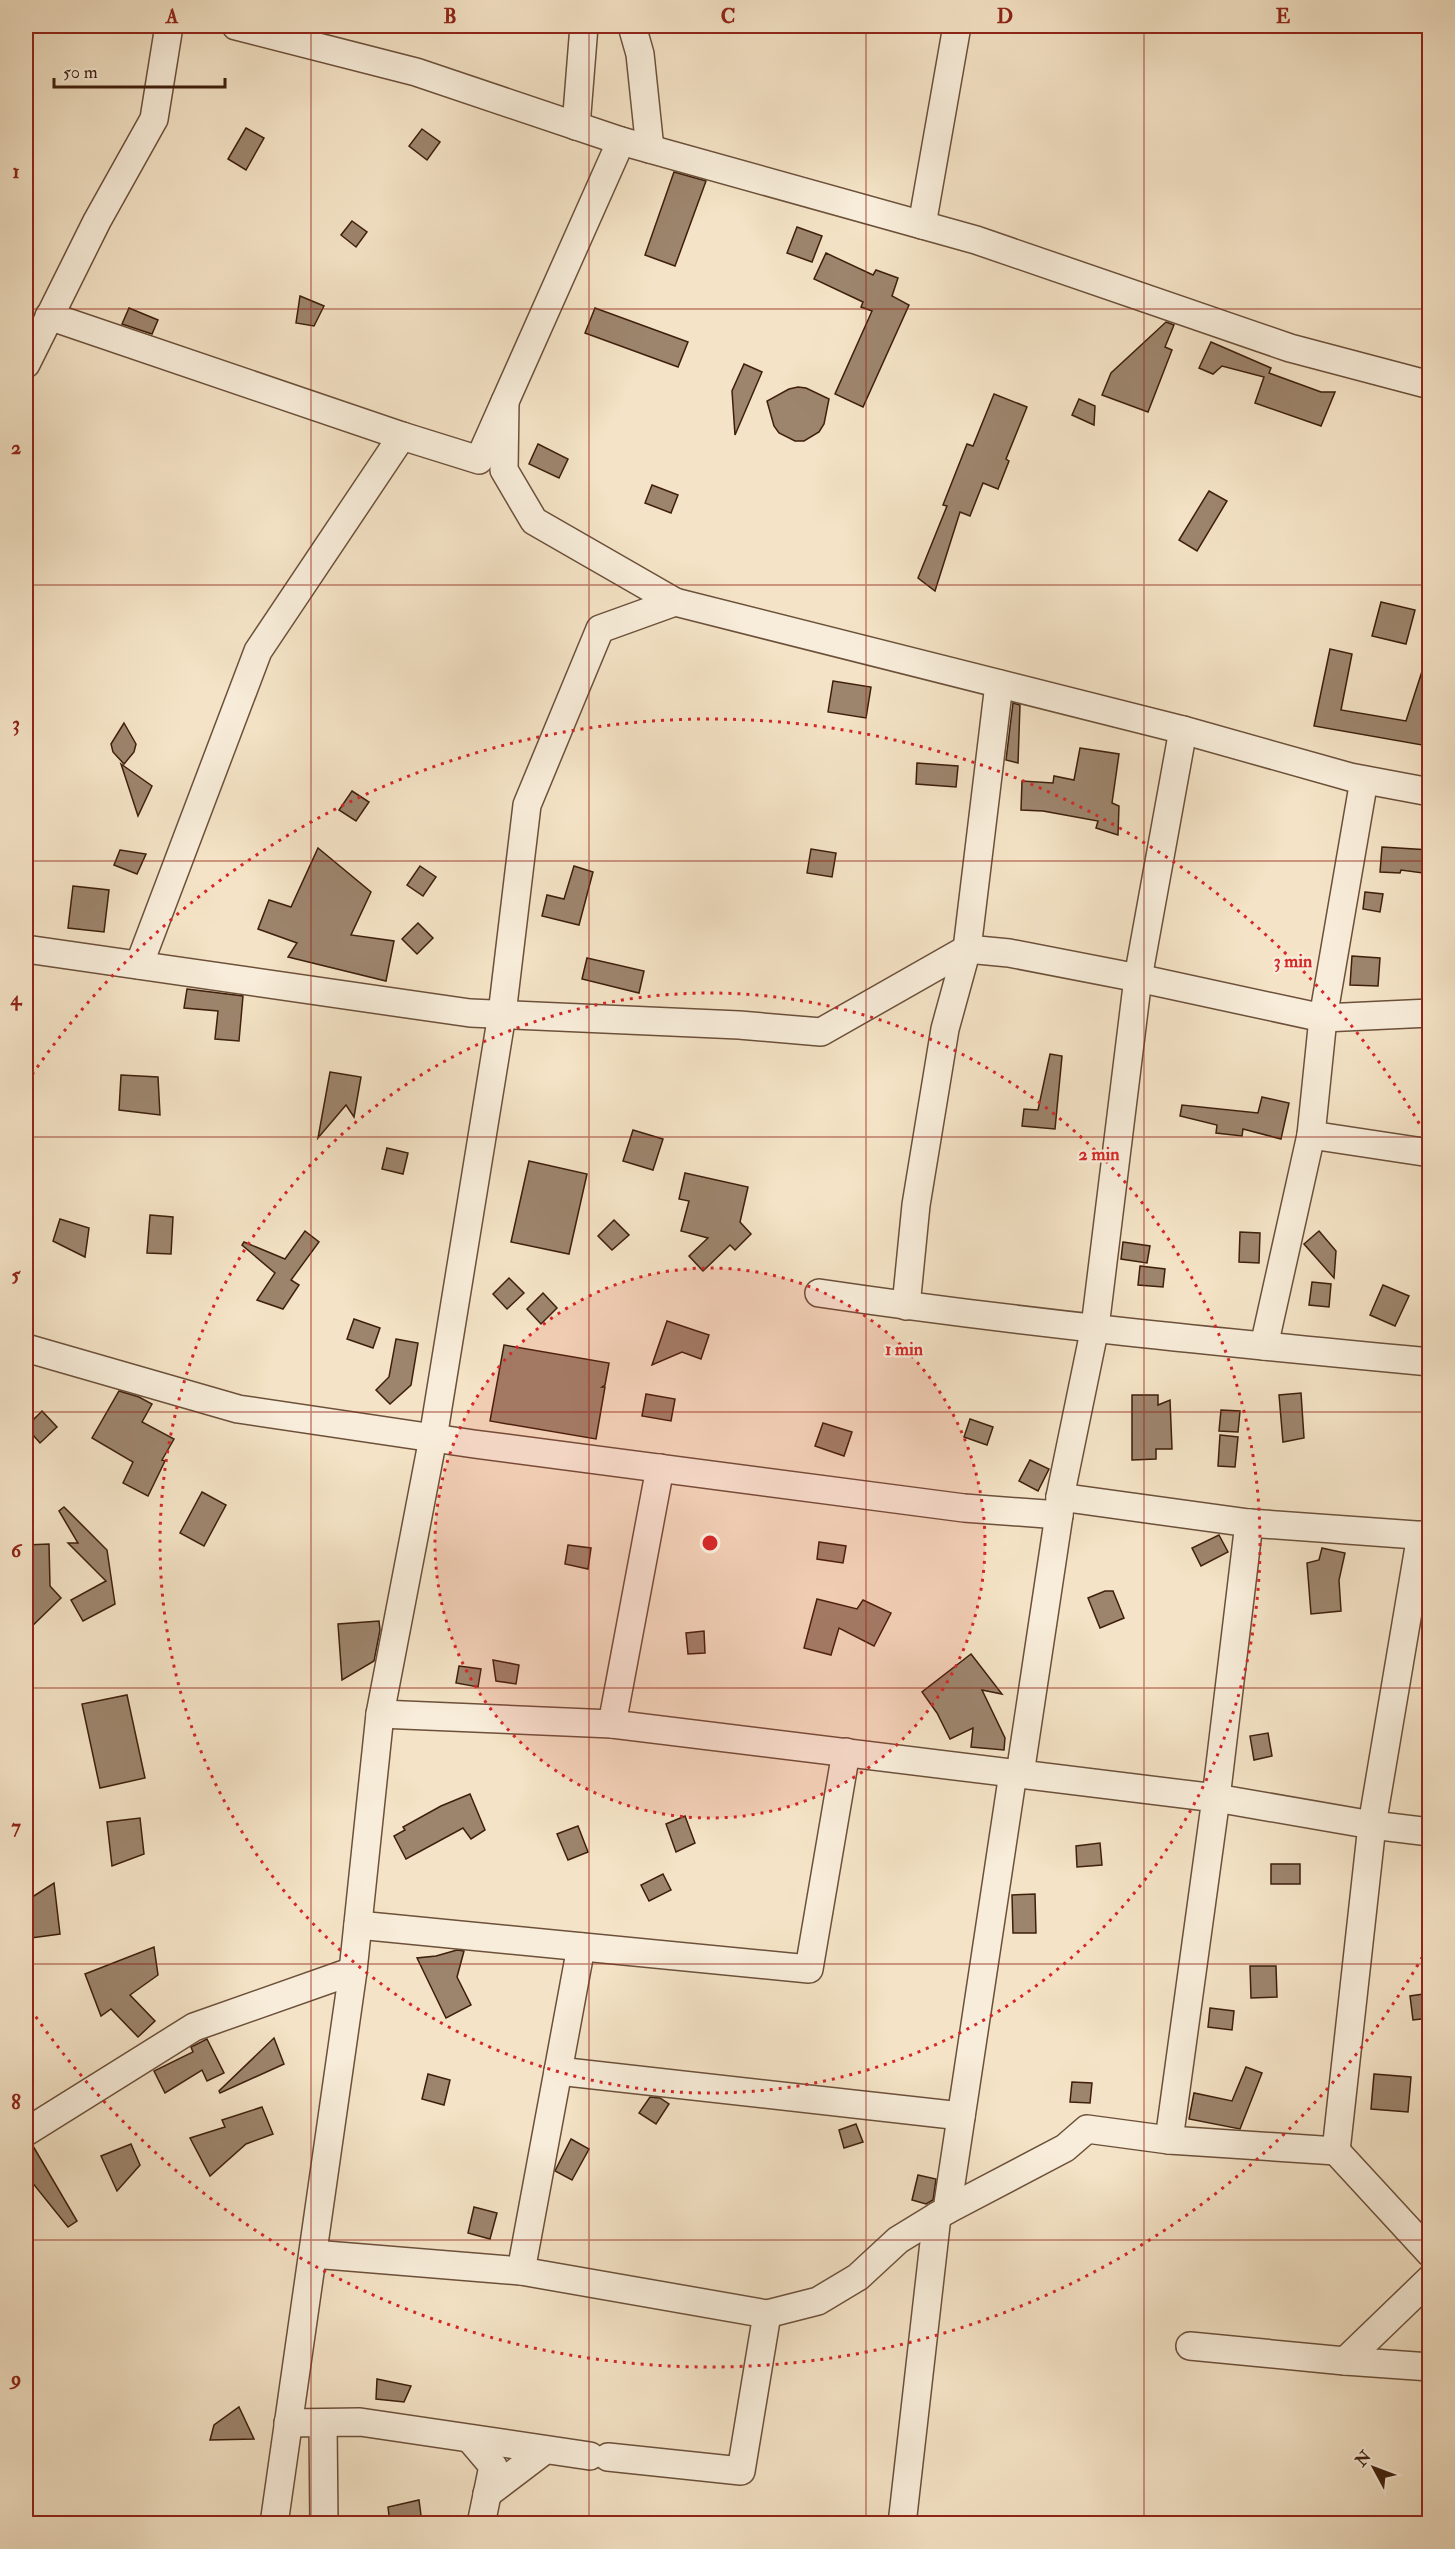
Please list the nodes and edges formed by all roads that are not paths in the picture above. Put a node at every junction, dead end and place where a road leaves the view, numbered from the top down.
1 (169, 26) edge
2 (236, 26) edge
3 (309, 26) edge
4 (584, 26) edge
5 (632, 26) edge
6 (957, 26) edge
7 (469, 90) junction
8 (576, 126) junction
9 (621, 141) junction
10 (650, 149) junction
11 (922, 225) junction
12 (49, 316) junction
13 (26, 364) edge
14 (1430, 385) edge
15 (505, 402) junction
16 (402, 436) junction
17 (675, 602) junction
18 (999, 684) junction
19 (1183, 730) junction
20 (1364, 780) junction
21 (1430, 792) edge
22 (967, 948) junction
23 (26, 949) edge
24 (139, 965) junction
25 (1138, 978) junction
26 (1430, 1013) edge
27 (502, 1014) junction
28 (1323, 1018) junction
29 (1311, 1134) junction
30 (1430, 1153) edge
31 (819, 1293) dead end
32 (906, 1306) junction
33 (1095, 1327) junction
34 (1264, 1346) junction
35 (26, 1347) edge
36 (1430, 1362) edge
37 (433, 1438) junction
38 (660, 1468) junction
39 (1060, 1506) junction
40 (1249, 1523) junction
41 (1425, 1535) edge
42 (380, 1714) junction
43 (612, 1724) junction
44 (846, 1752) junction
45 (1016, 1773) junction
46 (1216, 1798) junction
47 (1372, 1825) junction
48 (1430, 1832) edge
49 (358, 1924) junction
50 (581, 1947) junction
51 (353, 1971) junction
52 (558, 2071) junction
53 (961, 2116) junction
54 (26, 2133) edge
55 (1168, 2140) junction
56 (1336, 2151) junction
57 (942, 2213) junction
58 (1430, 2253) edge
59 (313, 2254) junction
60 (521, 2271) junction
61 (1430, 2279) edge
62 (767, 2314) junction
63 (1190, 2346) dead end
64 (1345, 2361) junction
65 (1430, 2367) edge
66 (288, 2423) junction
67 (323, 2423) junction
68 (470, 2439) junction
69 (545, 2450) junction
70 (487, 2494) junction
71 (274, 2523) edge
72 (324, 2523) edge
73 (481, 2523) edge
74 (902, 2523) edge

1 - 12 street
2 - 7 street
3 - 7 street
4 - 8 street
5 - 10 street
6 - 11 street
7 - 8 street
8 - 9 street
9 - 10 street
9 - 15 street
10 - 11 street
11 - 14 street
12 - 13 street
12 - 16 street
15 - 16 street
15 - 17 street
16 - 24 street
17 - 18 street
17 - 27 street
18 - 19 street
18 - 22 street
19 - 20 street
19 - 25 street
20 - 21 street
20 - 28 street
22 - 25 street
22 - 27 street
22 - 32 street
23 - 24 street
24 - 27 street
25 - 28 street
25 - 33 street
26 - 28 street
27 - 37 street
28 - 29 street
29 - 30 street
29 - 34 street
31 - 32 street
32 - 33 street
33 - 34 street
33 - 39 street
34 - 36 street
35 - 37 street
37 - 38 street
37 - 42 street
38 - 39 street
38 - 43 street
39 - 40 street
39 - 45 street
40 - 41 street
40 - 46 street
41 - 47 street
42 - 43 street
42 - 49 street
43 - 44 street
44 - 45 street
44 - 50 street
45 - 46 street
45 - 53 street
46 - 47 street
46 - 55 street
47 - 48 street
47 - 56 street
49 - 50 street
49 - 51 street
50 - 52 street
51 - 54 street
51 - 59 street
52 - 53 street
52 - 60 street
53 - 57 street
55 - 56 street
55 - 57 street
56 - 58 street
57 - 62 street
57 - 74 street
59 - 60 street
59 - 66 street
60 - 62 street
61 - 64 street
62 - 69 street
63 - 64 street
64 - 65 street
66 - 67 street
66 - 71 street
67 - 68 street
67 - 72 street
68 - 69 street
68 - 70 street
69 - 70 street
70 - 73 street

